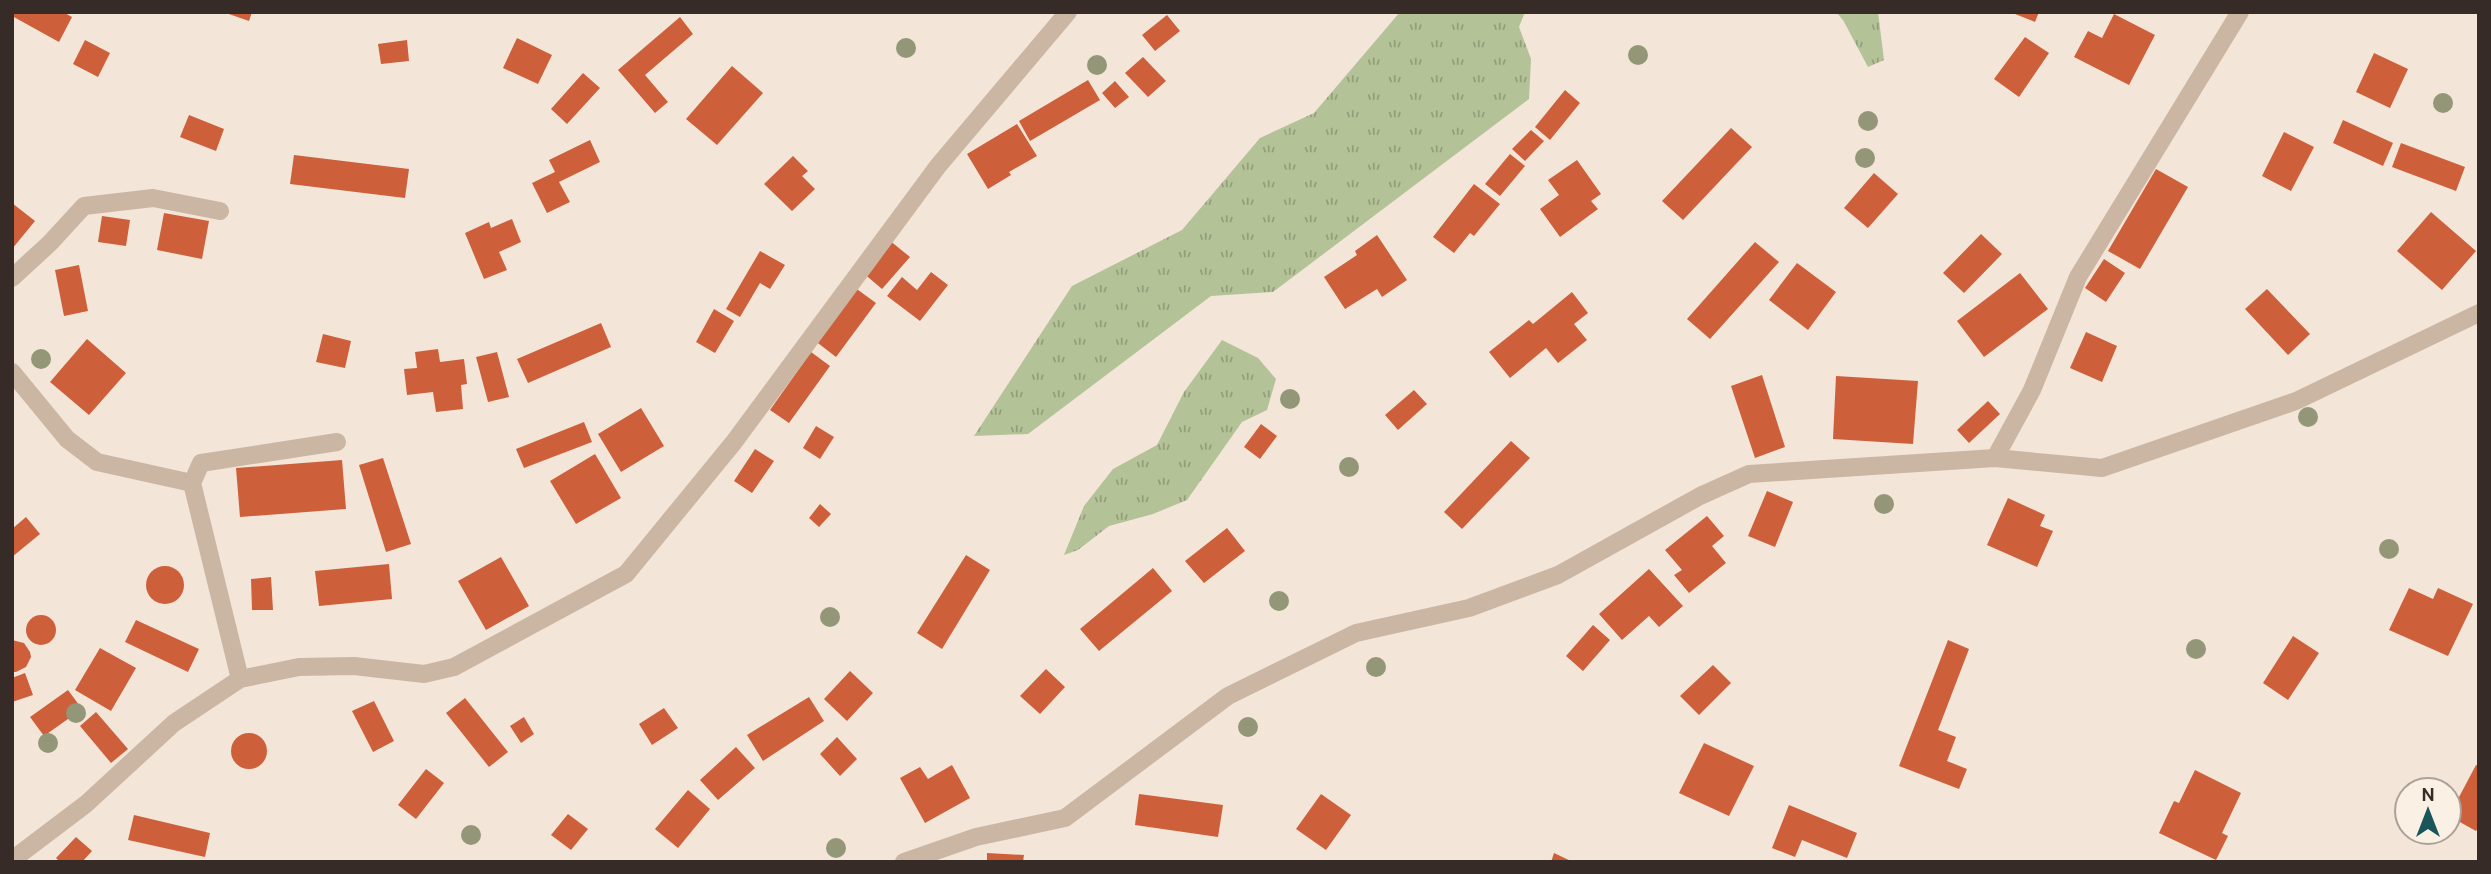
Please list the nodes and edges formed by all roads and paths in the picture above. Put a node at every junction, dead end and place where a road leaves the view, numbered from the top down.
1 (1068, 12) edge
2 (2240, 12) edge
3 (220, 211) dead end
4 (12, 278) edge
5 (2479, 313) edge
6 (12, 372) edge
7 (337, 442) dead end
8 (1995, 458) junction
9 (192, 483) junction
10 (240, 679) junction
11 (12, 860) edge
12 (904, 862) edge

1 - 10 street
2 - 8 street
3 - 4 street
5 - 8 street
6 - 9 street
7 - 9 street
8 - 12 street
9 - 10 street
10 - 11 street

